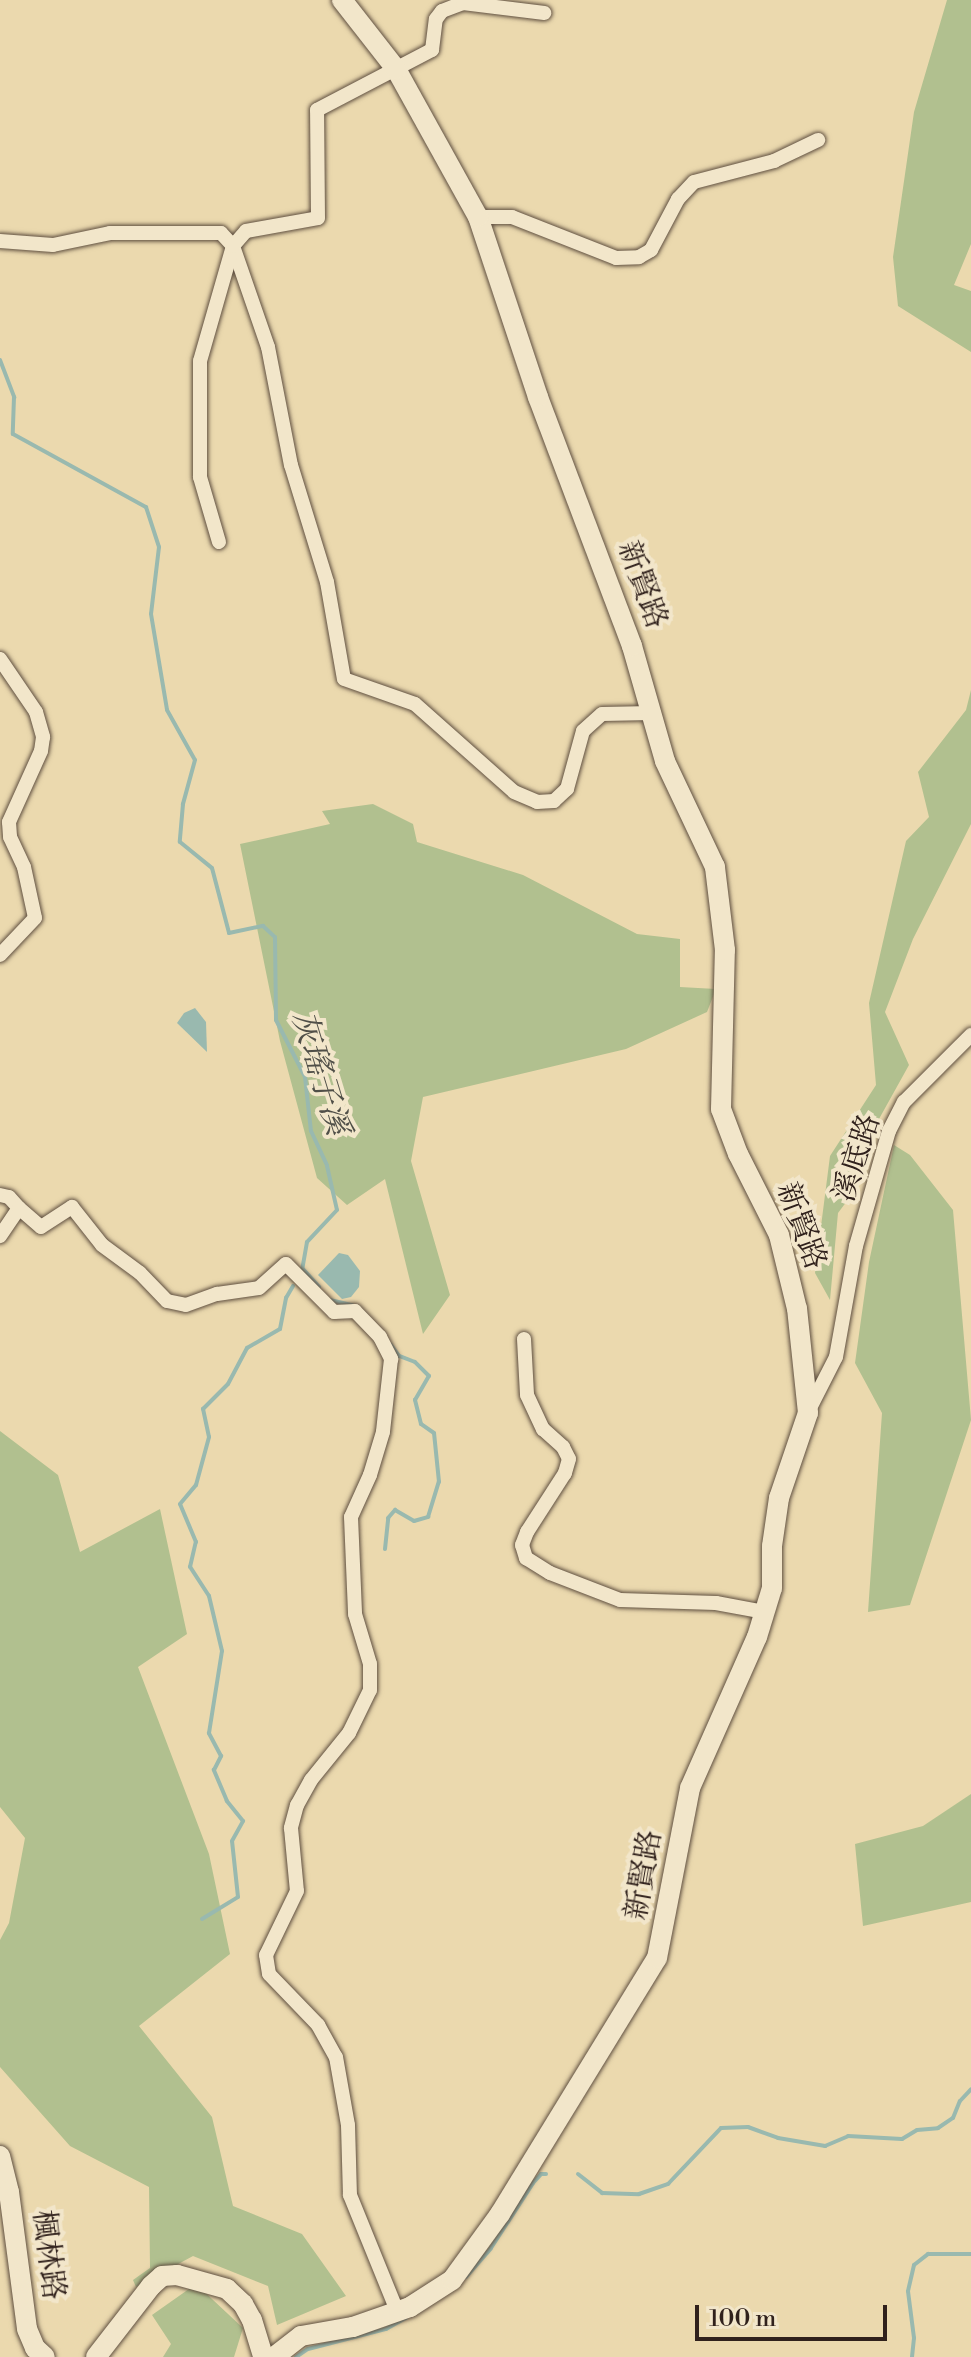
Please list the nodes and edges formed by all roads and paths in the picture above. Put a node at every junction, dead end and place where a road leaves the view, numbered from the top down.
1 (342, 0) edge
2 (544, 13) dead end
3 (396, 69) junction
4 (818, 140) dead end
5 (478, 217) junction
6 (0, 241) edge
7 (233, 246) junction
8 (219, 542) dead end
9 (0, 659) edge
10 (652, 713) junction
11 (0, 955) edge
12 (971, 1035) edge
13 (0, 1195) edge
14 (19, 1208) junction
15 (0, 1236) edge
16 (524, 1339) dead end
17 (808, 1413) junction
18 (765, 1612) junction
19 (0, 2156) edge
20 (397, 2311) junction
21 (45, 2357) edge
22 (96, 2357) edge
23 (263, 2357) edge
24 (274, 2357) edge

1 - 3 street, 新賢路
2 - 3 street
3 - 5 street, 新賢路
3 - 7 street
4 - 5 street
5 - 10 street, 新賢路
6 - 7 street
7 - 8 street
7 - 10 street
9 - 11 street
10 - 17 street, 新賢路
12 - 17 street, 溪底路
13 - 14 street
14 - 15 street
14 - 20 street
16 - 18 street
17 - 18 street, 新賢路
18 - 20 street, 新賢路
19 - 21 street, 楓林路
20 - 24 street, 新賢路
22 - 23 street

